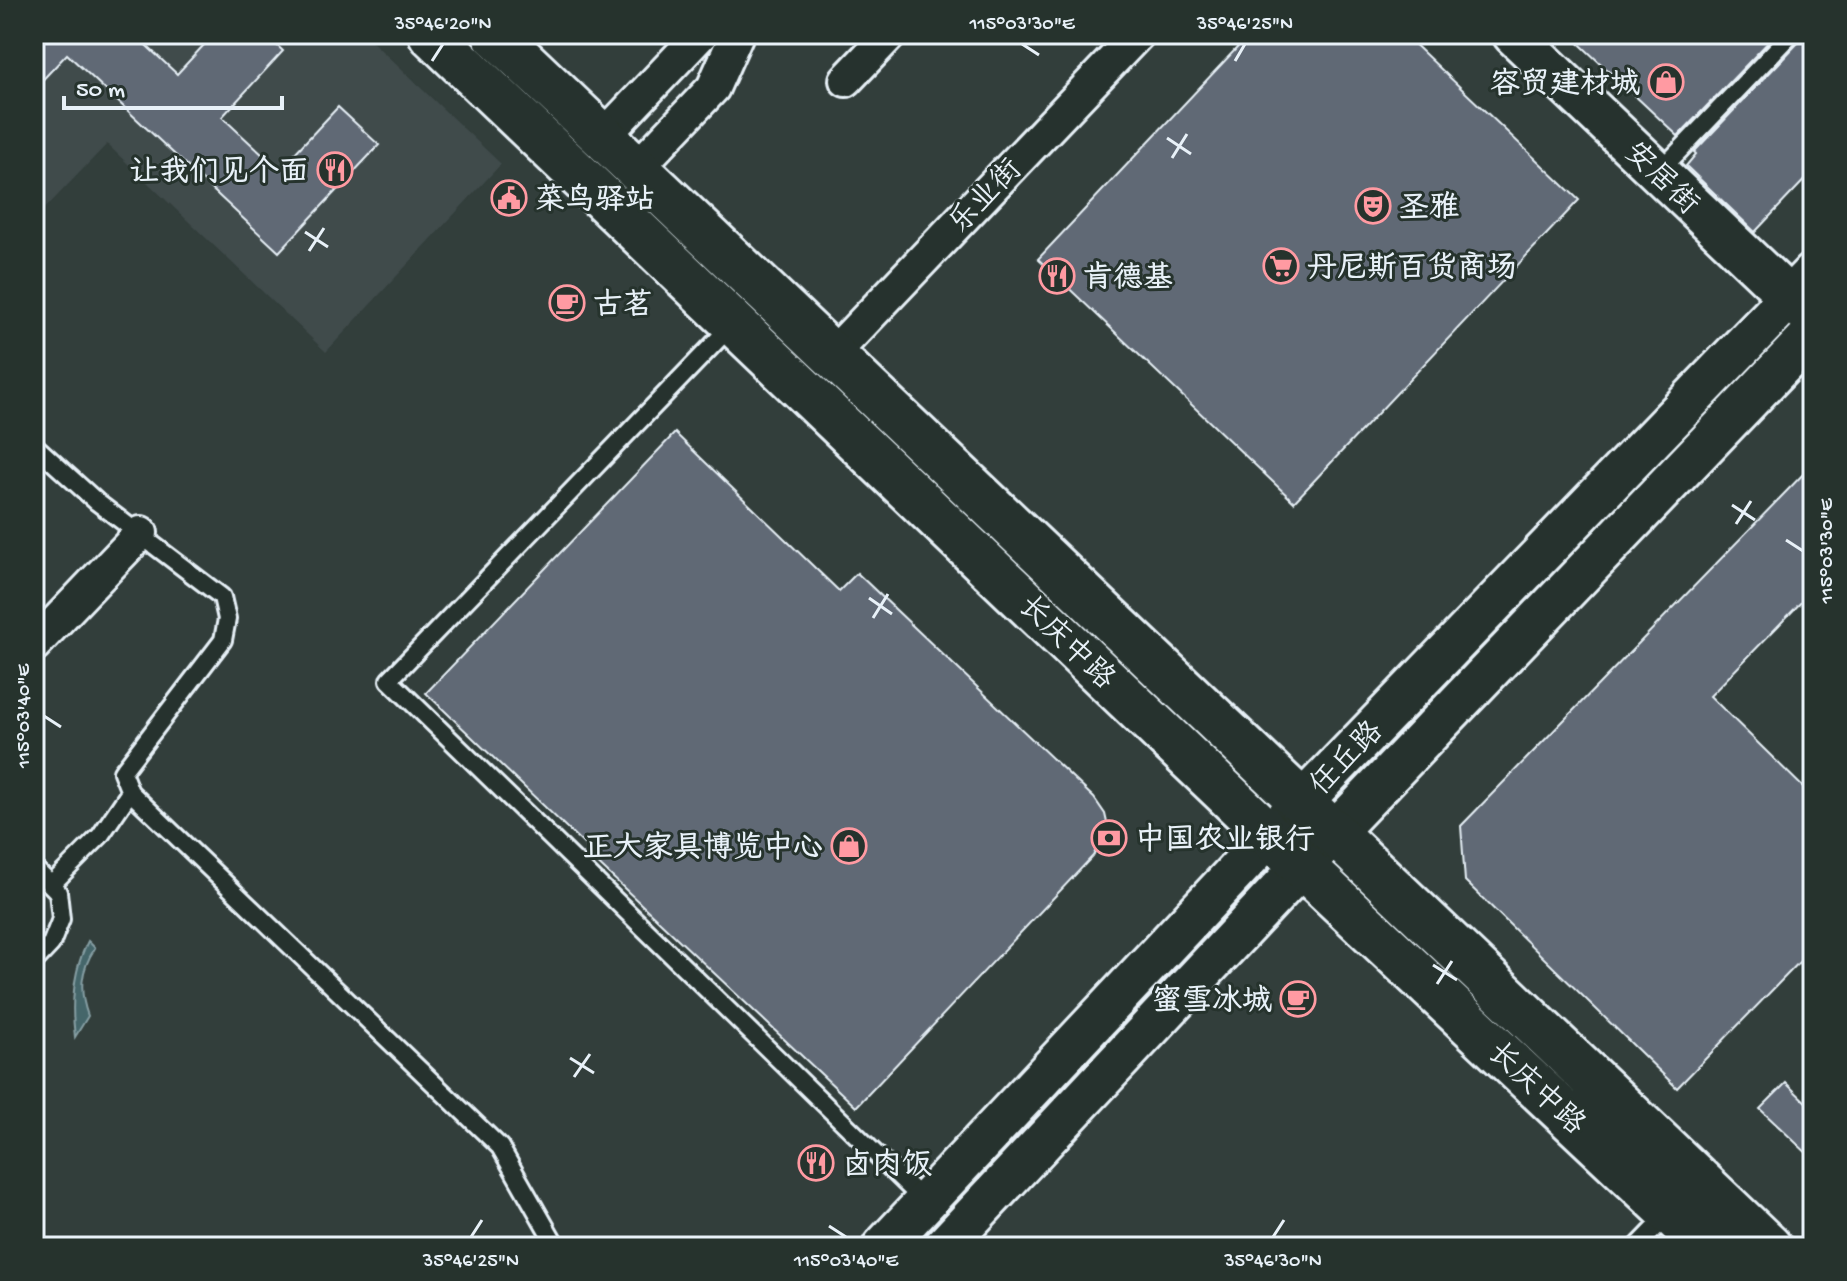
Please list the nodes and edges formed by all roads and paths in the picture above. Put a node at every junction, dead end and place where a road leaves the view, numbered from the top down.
1 (431, 34) edge
2 (495, 34) edge
3 (701, 34) edge
4 (737, 34) edge
5 (890, 34) edge
6 (1138, 34) edge
7 (1514, 34) edge
8 (1791, 34) edge
9 (846, 80) dead end
10 (603, 137) junction
11 (636, 169) junction
12 (1658, 173) junction
13 (1805, 296) edge
14 (734, 323) junction
15 (1813, 333) edge
16 (831, 356) junction
17 (34, 445) edge
18 (141, 533) junction
19 (34, 645) edge
20 (130, 792) junction
21 (1301, 803) junction
22 (1333, 833) junction
23 (1271, 834) junction
24 (1302, 866) junction
25 (34, 868) edge
26 (51, 885) junction
27 (34, 962) edge
28 (926, 1203) junction
29 (1671, 1212) junction
30 (557, 1247) edge
31 (883, 1247) edge
32 (944, 1247) edge
33 (1637, 1247) edge
34 (1707, 1247) edge
35 (1769, 1247) edge

1 - 14 main road, 长庆中路
2 - 10 main road, 长庆中路
3 - 10 street
4 - 11 street
5 - 9 street
6 - 16 street, 乐业街
7 - 12 street, 安居街
8 - 12 lane
10 - 11 main road, 长庆中路
11 - 16 main road, 长庆中路
12 - 13 street, 安居街
13 - 21 street, 任丘路
14 - 23 main road, 长庆中路
14 - 28 lane
15 - 22 street, 任丘路
16 - 21 main road, 长庆中路
17 - 18 lane
18 - 19 street
18 - 20 lane
20 - 26 lane
20 - 30 lane
21 - 22 main road, 长庆中路
21 - 23 street, 任丘路
22 - 24 street, 任丘路
22 - 35 main road, 长庆中路
23 - 24 main road, 长庆中路
23 - 28 street, 任丘路
24 - 29 main road, 长庆中路
24 - 32 street, 任丘路
25 - 26 lane
26 - 27 lane
28 - 31 street, 任丘路
29 - 33 lane
29 - 34 main road, 长庆中路

